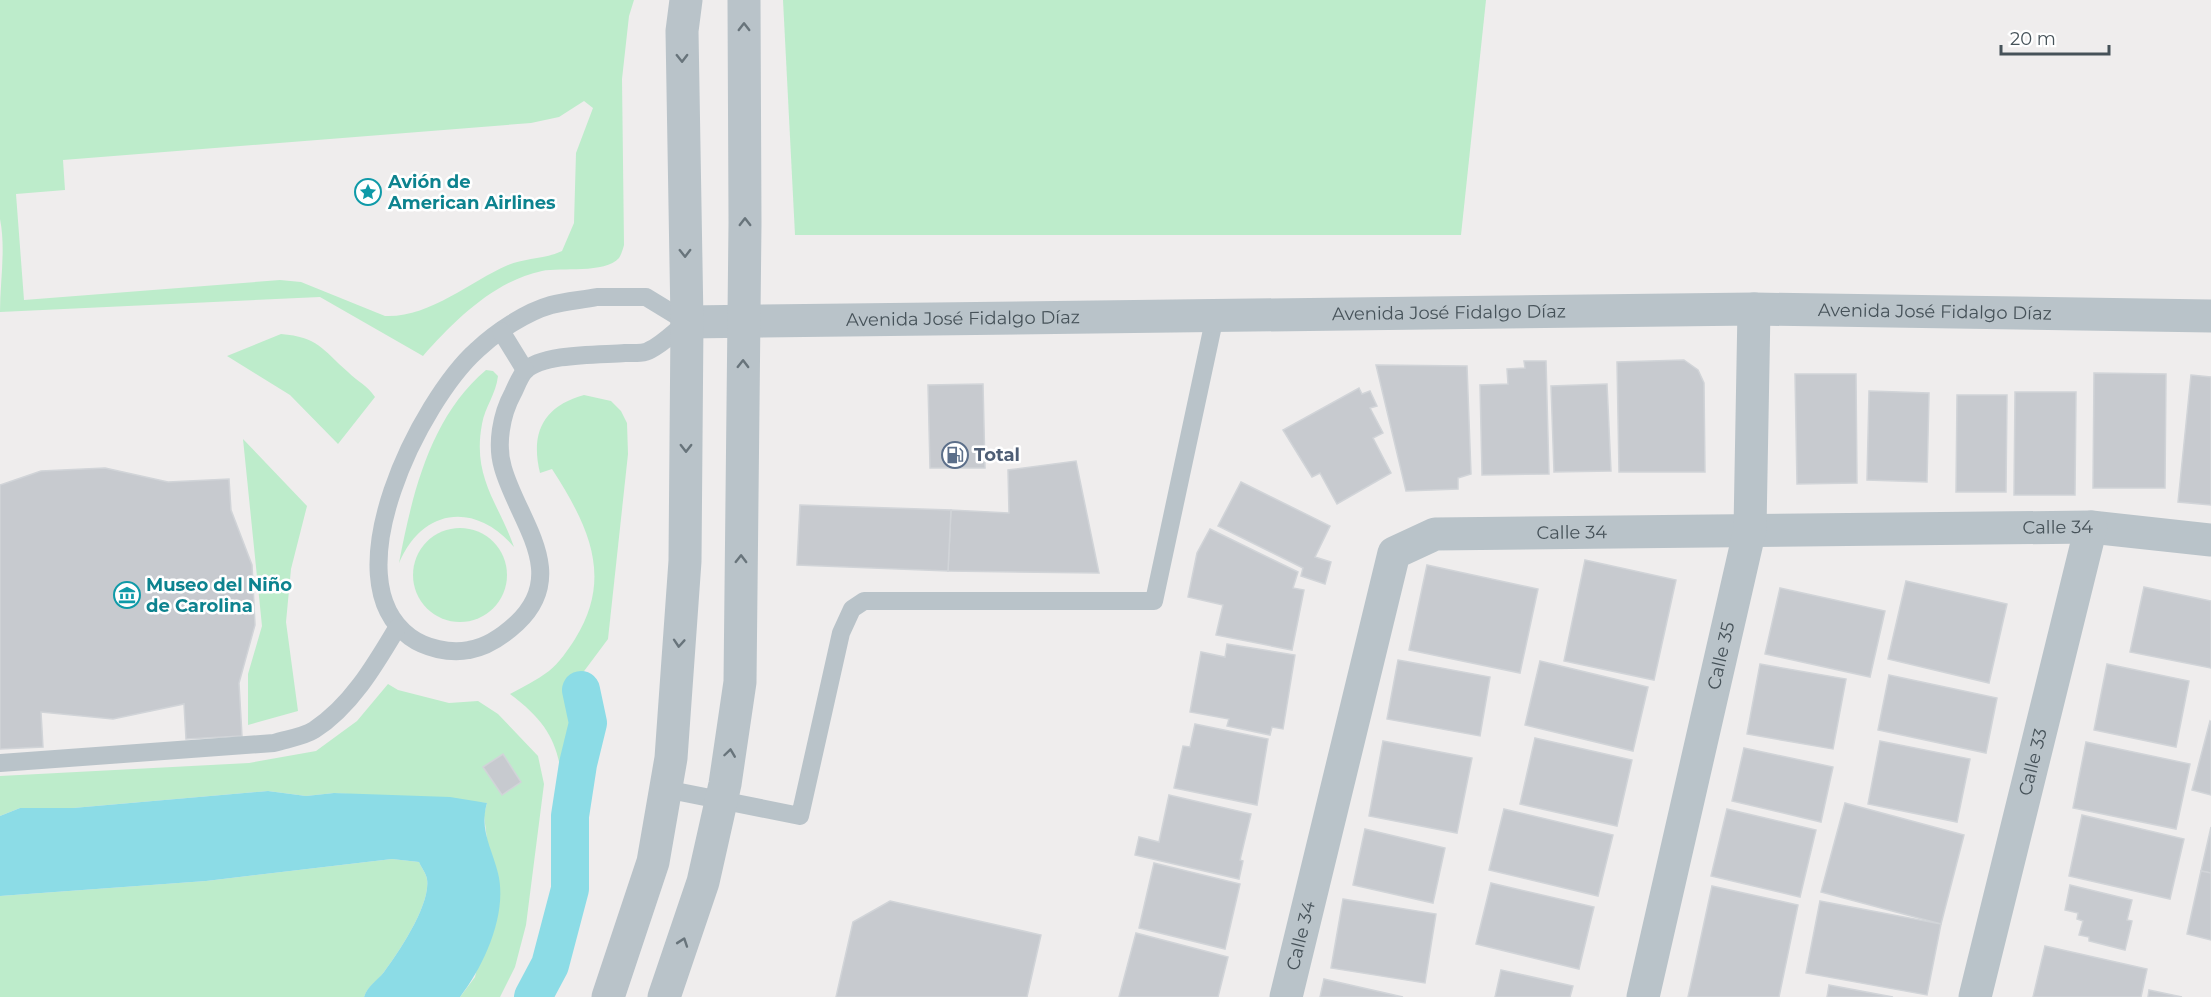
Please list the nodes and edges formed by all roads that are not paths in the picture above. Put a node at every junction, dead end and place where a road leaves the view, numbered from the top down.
1 (686, 0) edge
2 (744, 0) edge
3 (1754, 309) junction
4 (1215, 316) junction
5 (2211, 316) edge
6 (687, 322) junction
7 (743, 322) junction
8 (501, 331) junction
9 (525, 370) junction
10 (2091, 527) junction
11 (1750, 529) junction
12 (2211, 540) edge
13 (397, 628) junction
14 (0, 763) edge
15 (665, 789) junction
16 (722, 800) junction
17 (608, 997) edge
18 (664, 997) edge
19 (1286, 997) edge
20 (1643, 997) edge
21 (1975, 997) edge

1 -> 6 street
7 -> 2 street
3 - 4 street, Avenida José Fidalgo Díaz
3 - 5 street, Avenida José Fidalgo Díaz
3 - 11 street, Calle 35
4 - 7 street, Avenida José Fidalgo Díaz
4 - 16 lane
6 - 7 street, Avenida José Fidalgo Díaz
6 - 8 lane
6 - 9 lane
6 -> 15 street
16 -> 7 street
8 - 9 lane
8 - 13 lane
9 - 13 lane
10 - 11 street, Calle 34
10 - 12 street, Calle 34
10 - 21 street, Calle 33
11 - 19 street, Calle 34
11 - 20 street, Calle 35
13 - 14 lane
15 - 16 lane
15 - 17 street
18 -> 16 street

